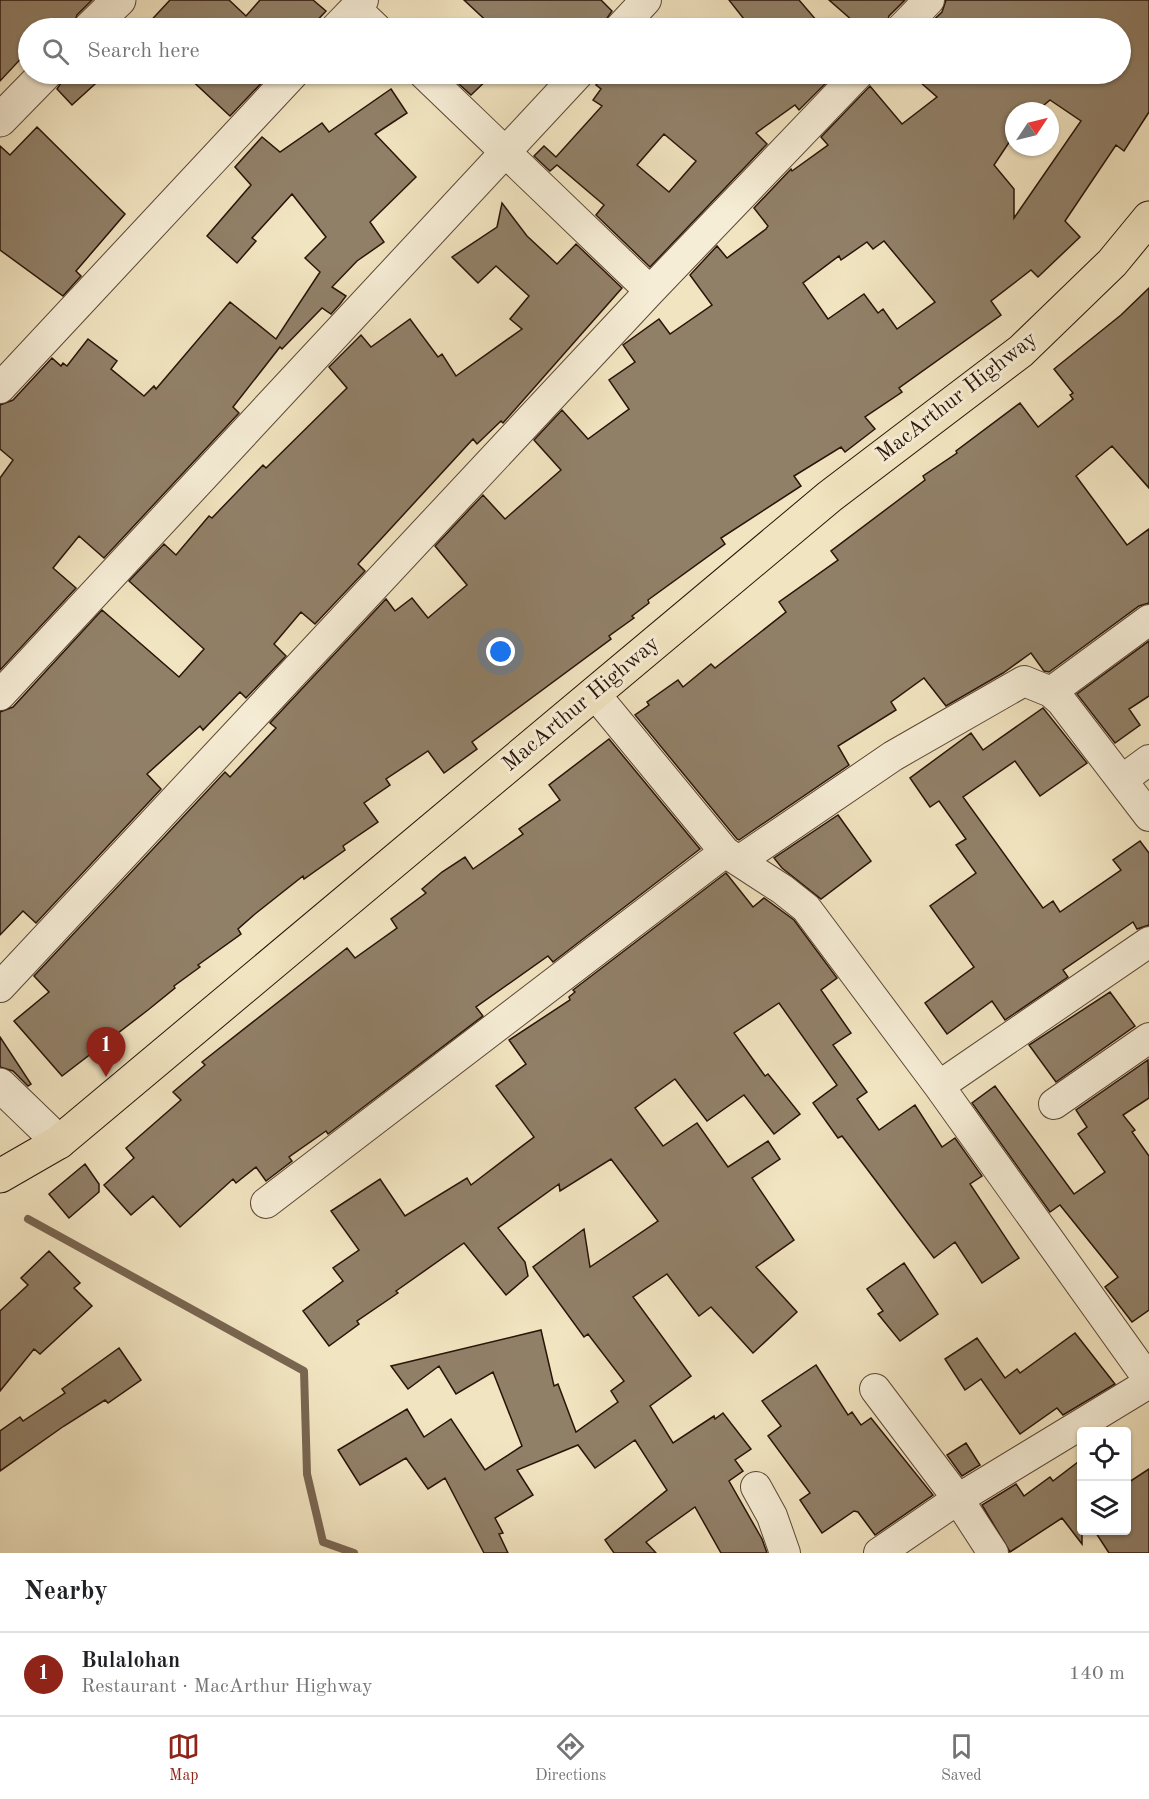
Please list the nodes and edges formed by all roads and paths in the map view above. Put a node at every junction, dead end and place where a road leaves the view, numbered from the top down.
1 (119, 0) edge
2 (646, 0) edge
3 (929, 0) edge
4 (100, 18) edge
5 (629, 18) edge
6 (912, 18) edge
7 (35, 84) edge
8 (284, 84) edge
9 (434, 84) edge
10 (569, 84) edge
11 (848, 84) edge
12 (0, 120) edge
13 (506, 153) junction
14 (1149, 218) edge
15 (650, 291) junction
16 (0, 388) edge
17 (1149, 620) edge
18 (1051, 692) junction
19 (594, 693) junction
20 (0, 695) edge
21 (1149, 760) edge
22 (1122, 780) junction
23 (1149, 816) edge
24 (732, 856) junction
25 (1149, 942) edge
26 (0, 987) edge
27 (1149, 1038) edge
28 (0, 1085) edge
29 (939, 1086) junction
30 (1054, 1104) dead end
31 (59, 1142) junction
32 (2, 1178) edge
33 (266, 1203) dead end
34 (1149, 1381) edge
35 (875, 1389) dead end
36 (756, 1487) dead end
37 (958, 1499) junction
38 (785, 1553) edge
39 (879, 1553) edge
40 (993, 1553) edge

1 - 4 street
2 - 5 street
3 - 6 street
7 - 12 street
8 - 16 street
9 - 13 street
10 - 13 street
11 - 15 street
13 - 15 street
13 - 20 street
14 - 19 highway, MacArthur Highway
15 - 26 street
17 - 18 street
18 - 22 street
18 - 24 street
19 - 24 street
19 - 31 highway, MacArthur Highway
21 - 22 street
22 - 23 street
24 - 29 street
24 - 33 street
25 - 29 street
27 - 30 street
28 - 31 street
29 - 34 street
31 - 32 highway, MacArthur Highway
34 - 37 street
35 - 37 street
36 - 38 street
37 - 39 street
37 - 40 street

